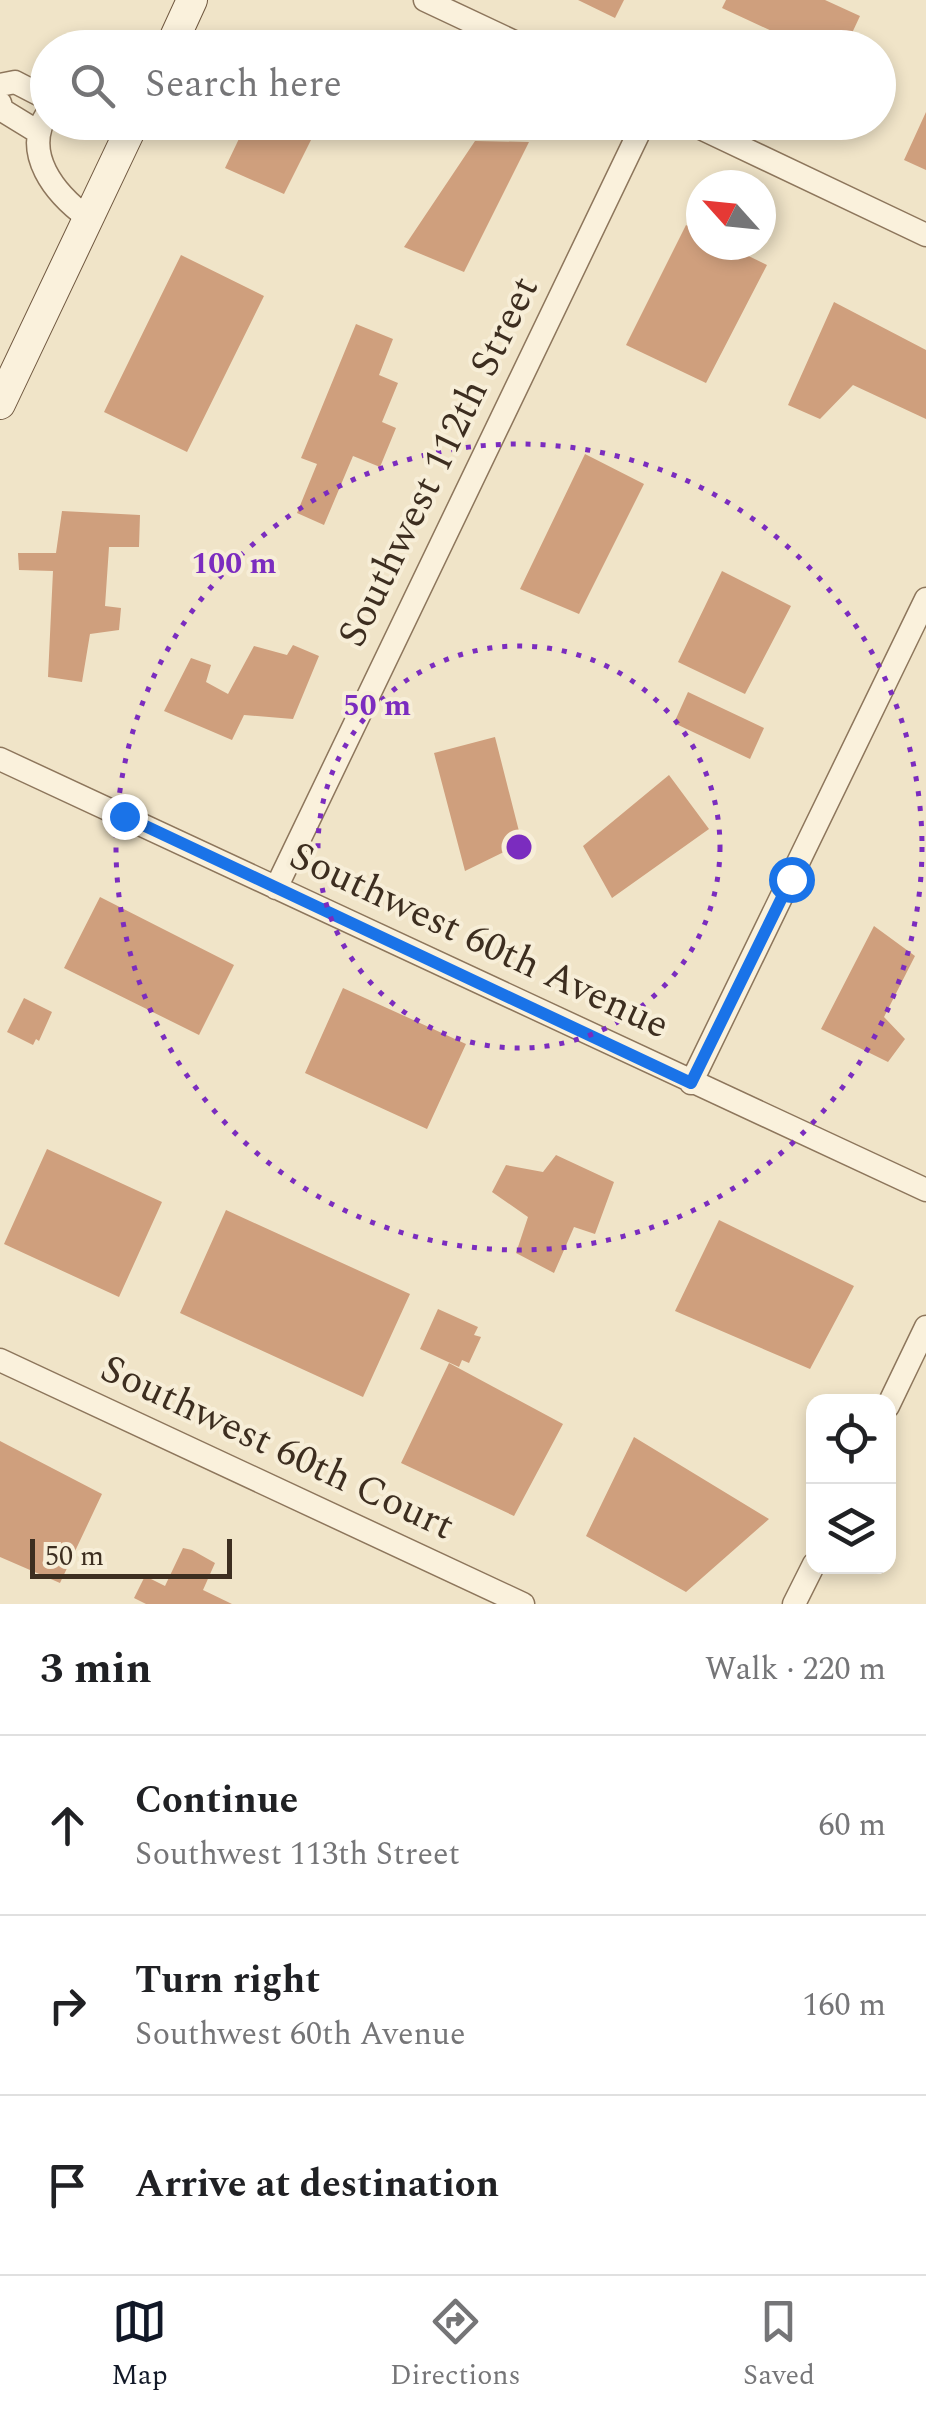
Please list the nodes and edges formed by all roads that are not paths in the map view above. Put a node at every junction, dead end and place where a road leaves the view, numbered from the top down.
1 (192, 0) edge
2 (425, 0) edge
3 (178, 30) edge
4 (489, 30) edge
5 (0, 85) edge
6 (30, 90) edge
7 (0, 103) edge
8 (30, 118) edge
9 (43, 140) edge
10 (125, 140) edge
11 (635, 140) edge
12 (726, 140) edge
13 (88, 218) junction
14 (926, 234) edge
15 (0, 404) edge
16 (926, 599) edge
17 (0, 759) edge
18 (276, 888) junction
19 (691, 1083) junction
20 (926, 1190) edge
21 (926, 1327) edge
22 (0, 1360) edge
23 (894, 1394) edge
24 (809, 1574) edge
25 (523, 1604) edge
26 (794, 1604) edge

1 - 3 main road
2 - 4 street
5 - 6 street
7 - 8 street
9 - 13 street
10 - 13 main road
11 - 18 street, Southwest 112th Street
12 - 14 street
13 - 15 main road
16 - 19 street
17 - 18 street, Southwest 60th Avenue
18 - 19 street, Southwest 60th Avenue
19 - 20 street, Southwest 60th Avenue
21 - 23 street
22 - 25 street, Southwest 60th Court
24 - 26 street

